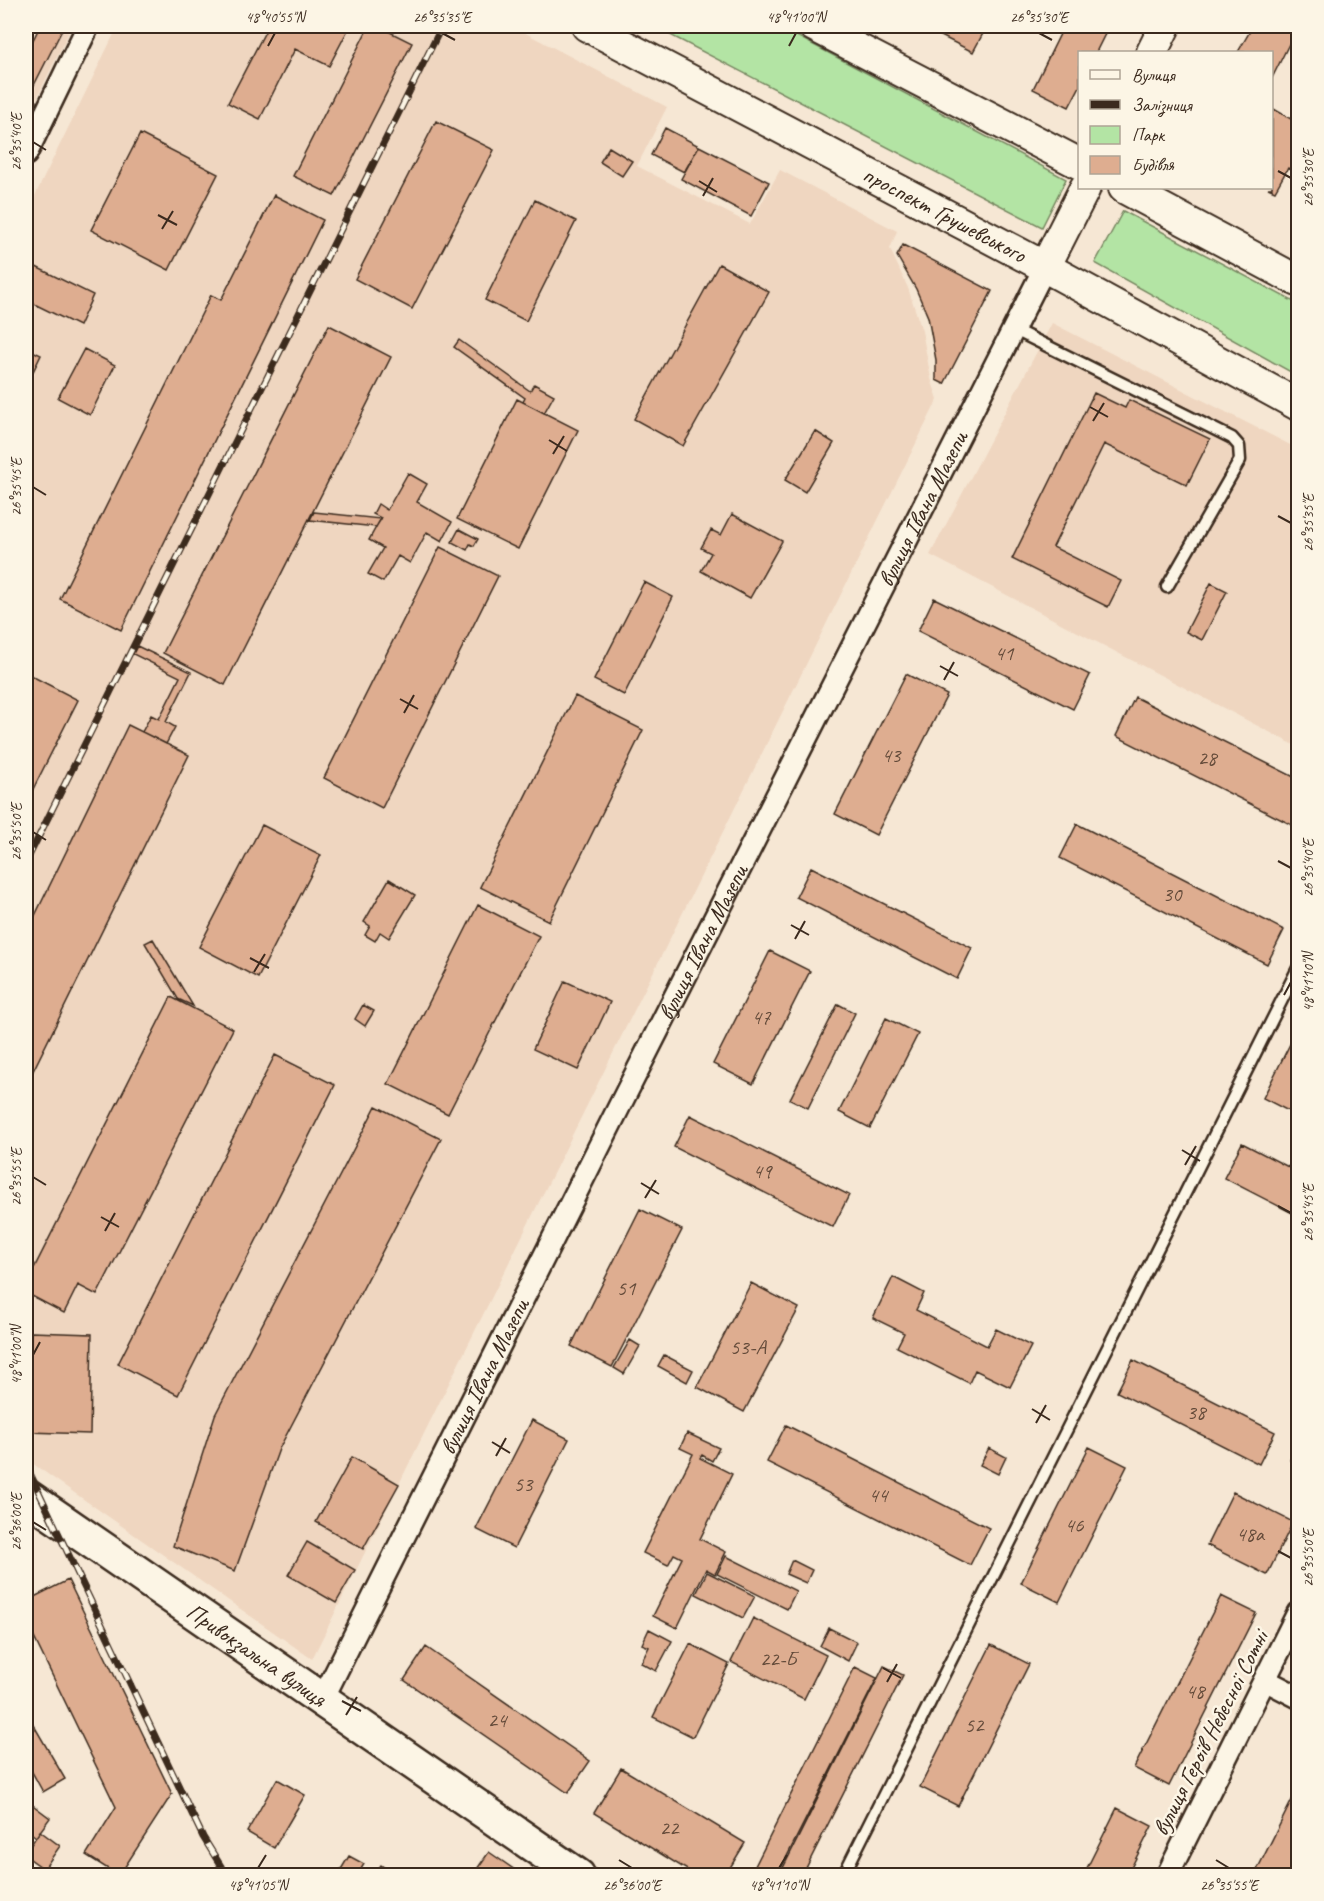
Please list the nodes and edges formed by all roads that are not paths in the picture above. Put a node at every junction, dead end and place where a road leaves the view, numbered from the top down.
1 (88, 26) edge
2 (587, 26) edge
3 (814, 26) edge
4 (1165, 26) edge
5 (1152, 51) edge
6 (26, 154) edge
7 (1078, 163) edge
8 (1084, 189) edge
9 (1126, 189) edge
10 (1045, 267) junction
11 (1299, 281) edge
12 (1013, 329) junction
13 (1299, 405) edge
14 (1167, 587) dead end
15 (1299, 968) edge
16 (26, 1496) edge
17 (1299, 1613) edge
18 (1265, 1680) junction
19 (1299, 1697) edge
20 (322, 1700) junction
21 (578, 1875) edge
22 (843, 1875) edge
23 (1167, 1875) edge

1 - 6 street
2 - 10 main road, проспект Грушевського
3 - 7 main road
4 - 5 main road
8 - 10 main road, вулиця Івана Мазепи
9 - 11 main road
10 - 12 street, вулиця Івана Мазепи
10 - 13 main road, проспект Грушевського
12 - 14 lane
12 - 20 street, вулиця Івана Мазепи
15 - 22 lane
16 - 20 main road, Привокзальна вулиця
17 - 18 street, вулиця Героїв Небесної Сотні
18 - 19 street
18 - 23 street, вулиця Героїв Небесної Сотні
20 - 21 main road, Привокзальна вулиця

